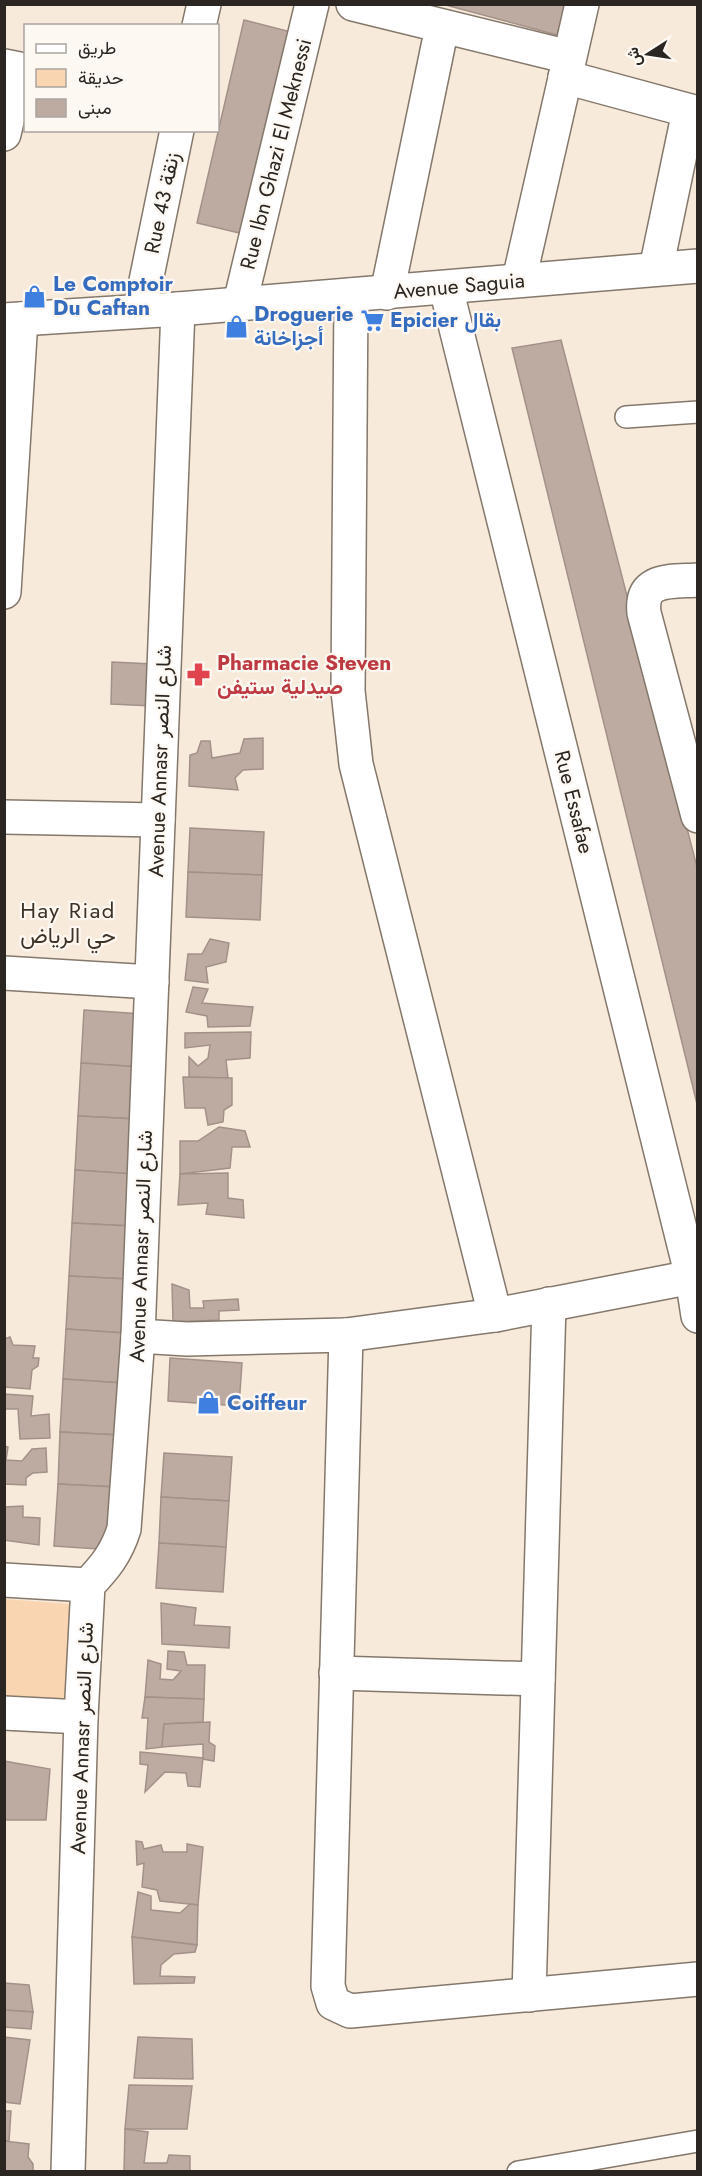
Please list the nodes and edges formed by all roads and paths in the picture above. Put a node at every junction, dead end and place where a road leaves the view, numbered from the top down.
1 (204, 4) edge
2 (312, 4) edge
3 (353, 4) edge
4 (582, 4) edge
5 (199, 24) edge
6 (442, 27) junction
7 (4, 66) edge
8 (567, 67) junction
9 (693, 112) edge
10 (177, 132) edge
11 (4, 134) edge
12 (698, 266) edge
13 (656, 269) junction
14 (519, 280) junction
15 (446, 288) junction
16 (387, 293) junction
17 (351, 295) junction
18 (240, 303) junction
19 (178, 309) junction
20 (140, 310) junction
21 (13, 319) edge
22 (698, 412) edge
23 (626, 417) dead end
24 (698, 580) edge
25 (4, 592) edge
26 (698, 816) edge
27 (4, 817) edge
28 (158, 820) junction
29 (4, 973) edge
30 (152, 982) junction
31 (696, 1297) edge
32 (549, 1304) junction
33 (495, 1315) junction
34 (698, 1316) edge
35 (346, 1335) junction
36 (138, 1336) junction
37 (4, 1580) edge
38 (88, 1585) junction
39 (336, 1673) junction
40 (538, 1679) junction
41 (4, 1713) edge
42 (81, 1717) junction
43 (698, 1979) edge
44 (529, 1995) junction
45 (698, 2141) edge
46 (68, 2172) edge
47 (518, 2172) edge

1 - 5 street
2 - 18 street, Rue Ibn Ghazi El Meknessi
3 - 6 street
4 - 8 street
6 - 8 street
6 - 16 street
7 - 11 street
8 - 9 street
8 - 14 street
9 - 13 street
10 - 20 street, Rue زنقة 43
12 - 13 street, Avenue Saguia
13 - 14 street, Avenue Saguia
14 - 15 street, Avenue Saguia
15 - 16 street, Avenue Saguia
15 - 31 street, Rue Essafae
16 - 17 street, Avenue Saguia
17 - 18 street, Avenue Saguia
17 - 33 street
18 - 19 street, Avenue Saguia
19 - 20 street, Avenue Saguia
19 - 28 street, Avenue Annasr شارع النصر
20 - 21 street, Avenue Saguia
21 - 25 street
22 - 23 lane
24 - 26 street
27 - 28 street
28 - 30 street, Avenue Annasr شارع النصر
29 - 30 street
30 - 36 street, Avenue Annasr شارع النصر
31 - 32 street
31 - 34 street, Rue Essafae
32 - 33 street
32 - 40 street
33 - 35 street
35 - 36 street
35 - 39 street
36 - 38 street, Avenue Annasr شارع النصر
37 - 38 street
38 - 42 street, Avenue Annasr شارع النصر
39 - 40 street
39 - 44 street
40 - 44 street
41 - 42 street
42 - 46 street, Avenue Annasr شارع النصر
43 - 44 street
45 - 47 lane

